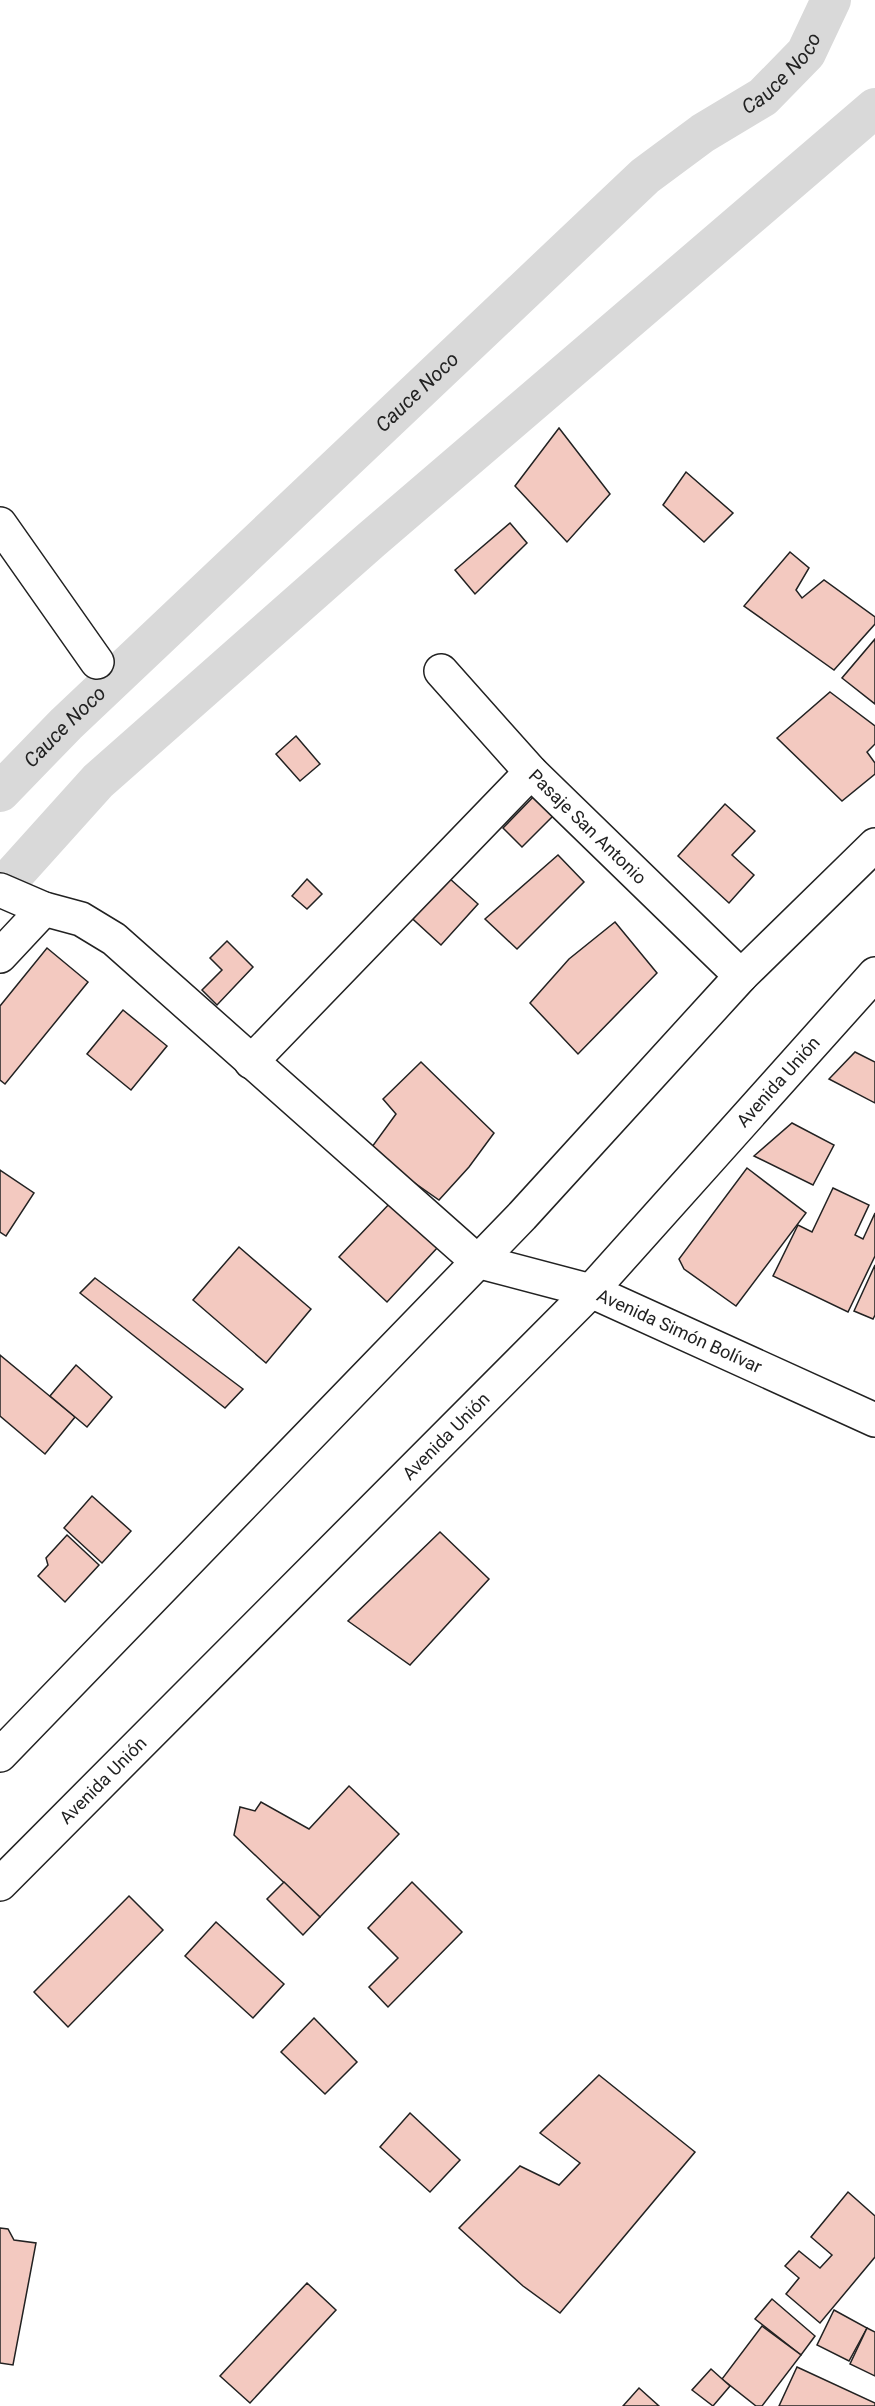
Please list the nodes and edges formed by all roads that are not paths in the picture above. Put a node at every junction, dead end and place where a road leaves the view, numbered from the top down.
1 (0, 524) edge
2 (97, 662) dead end
3 (441, 671) dead end
4 (531, 772) junction
5 (875, 845) edge
6 (4, 892) edge
7 (44, 909) junction
8 (0, 956) edge
9 (875, 974) edge
10 (741, 976) junction
11 (251, 1062) junction
12 (477, 1261) junction
13 (591, 1291) junction
14 (875, 1420) edge
15 (0, 1755) edge
16 (0, 1884) edge

1 - 2 main road
3 - 4 main road, Pasaje San Antonio
4 - 10 main road, Pasaje San Antonio
4 - 11 main road
5 - 10 main road
6 - 7 main road
7 - 8 main road
7 - 11 main road
9 - 13 main road, Avenida Unión
10 - 12 main road
11 - 12 main road
12 - 13 main road, Avenida Simón Bolívar
12 - 15 main road
13 - 14 main road, Avenida Simón Bolívar
13 - 16 main road, Avenida Unión

